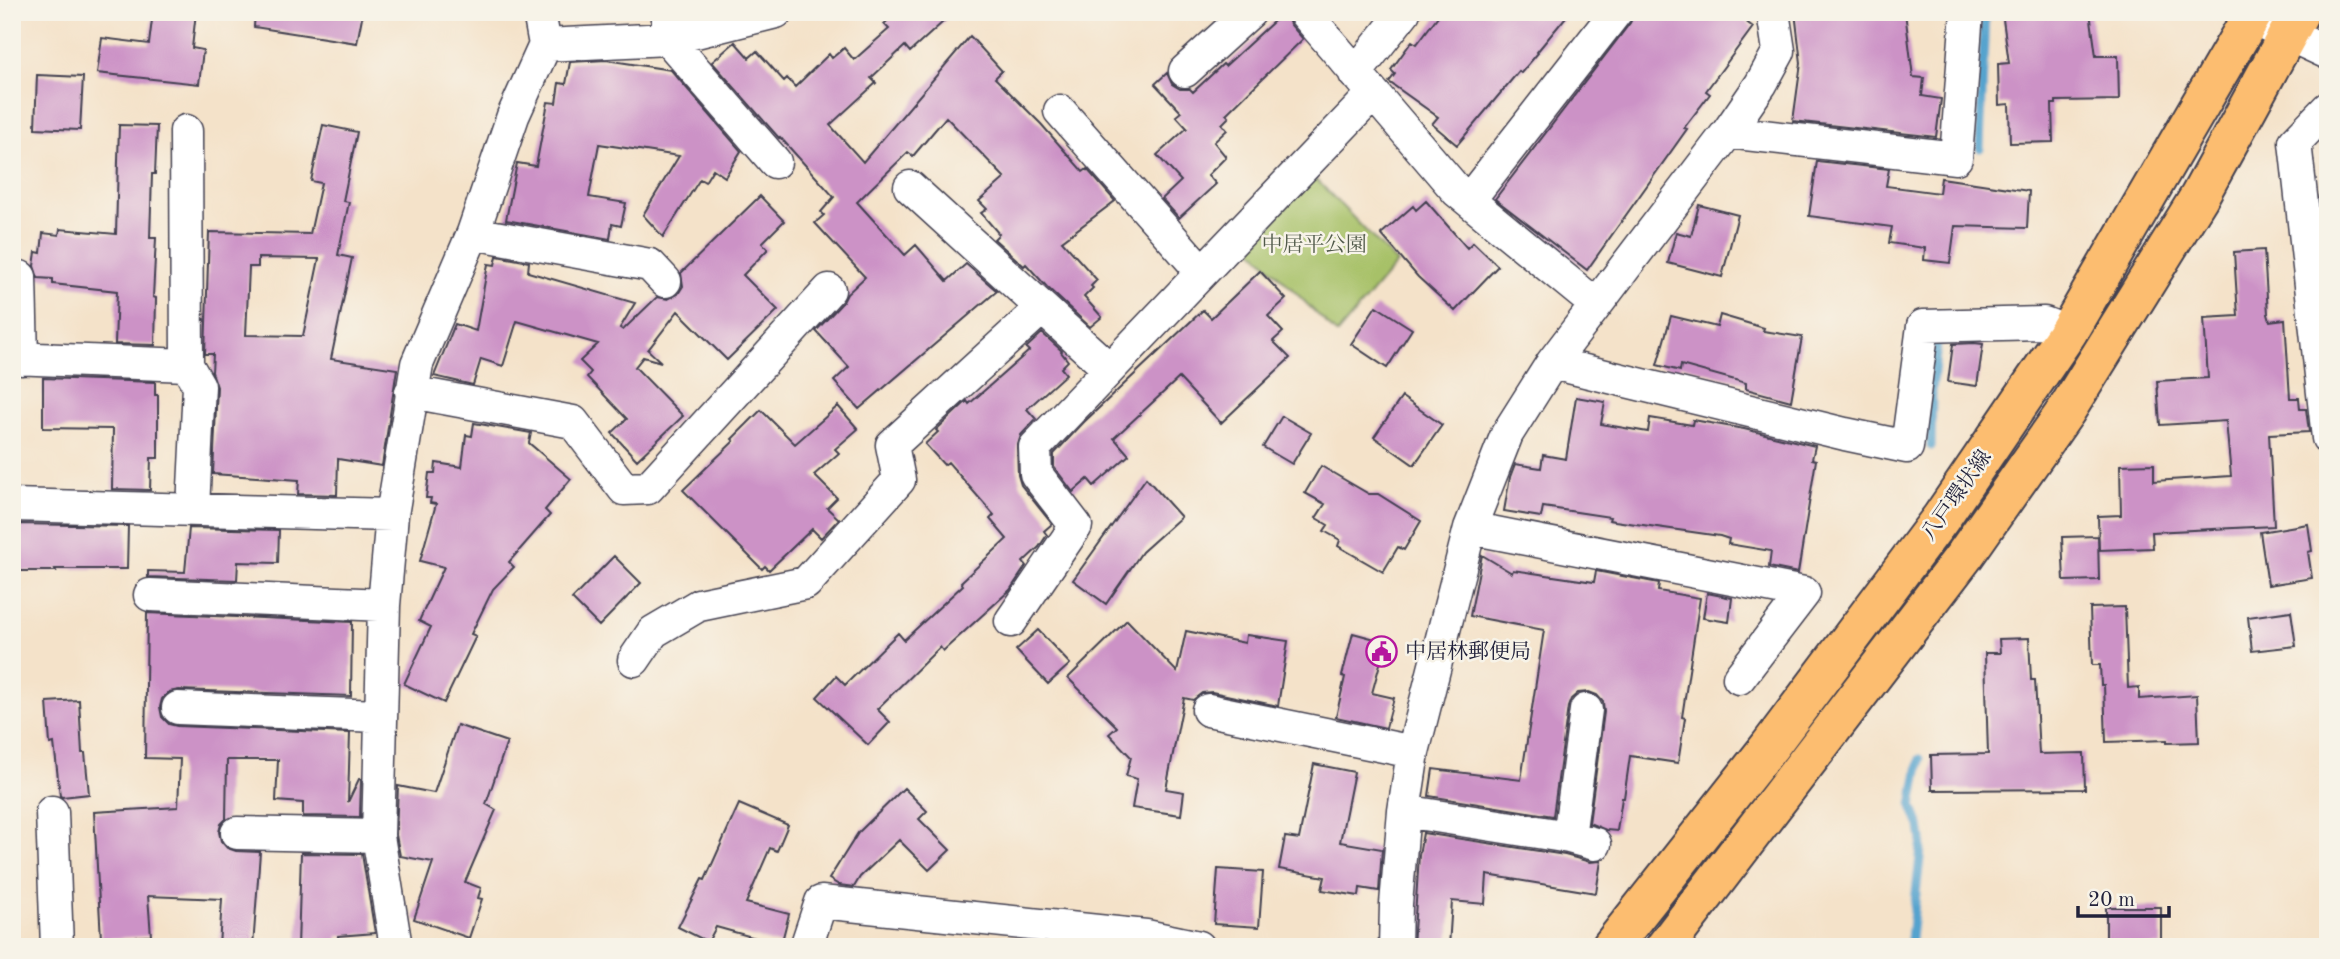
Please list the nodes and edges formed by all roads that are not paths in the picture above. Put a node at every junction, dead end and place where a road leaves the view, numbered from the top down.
1 (538, 12) edge
2 (776, 12) edge
3 (1250, 12) edge
4 (1304, 12) edge
5 (1404, 12) edge
6 (1616, 12) edge
7 (1773, 12) edge
8 (1967, 12) edge
9 (2249, 14) edge
10 (2294, 24) edge
11 (668, 26) edge
12 (545, 46) junction
13 (2328, 53) edge
14 (1185, 71) dead end
15 (1364, 84) junction
16 (2328, 108) edge
17 (1060, 111) dead end
18 (186, 131) dead end
19 (1728, 132) junction
20 (775, 162) dead end
21 (910, 187) dead end
22 (1469, 200) junction
23 (473, 233) junction
24 (1202, 272) junction
25 (20, 277) dead end
26 (665, 281) dead end
27 (829, 290) dead end
28 (1595, 304) junction
29 (1042, 308) junction
30 (2068, 332) junction
31 (17, 358) edge
32 (1552, 363) junction
33 (187, 365) junction
34 (1108, 369) junction
35 (411, 392) junction
36 (2328, 438) edge
37 (12, 505) edge
38 (193, 508) junction
39 (392, 515) junction
40 (1470, 528) junction
41 (150, 595) dead end
42 (384, 605) junction
43 (1011, 621) dead end
44 (634, 660) dead end
45 (1739, 678) dead end
46 (178, 708) dead end
47 (1208, 710) dead end
48 (1586, 710) dead end
49 (379, 716) junction
50 (1413, 752) junction
51 (1404, 811) junction
52 (52, 813) dead end
53 (237, 833) dead end
54 (378, 836) junction
55 (57, 947) edge
56 (396, 947) edge
57 (807, 947) edge
58 (1199, 947) edge
59 (1395, 947) edge
60 (1611, 947) edge
61 (1665, 947) edge

1 - 12 street
2 - 11 street
3 - 14 street
4 - 15 street
5 - 15 street
6 - 22 street
7 - 19 street
8 - 19 street
9 - 10 street
9 - 30 main road, 八戸環状線
10 - 13 street
10 - 61 main road, 八戸環状線
11 - 12 street
11 - 20 street
12 - 23 street
15 - 22 street
15 - 24 street
16 - 36 street
17 - 24 street
18 - 33 street
19 - 28 street
21 - 29 street
22 - 28 street
23 - 26 street
23 - 35 street
24 - 34 street
25 - 31 street
27 - 35 street
28 - 32 street
29 - 34 street
29 - 44 street
30 - 32 street
30 - 60 main road, 八戸環状線
31 - 33 street
32 - 40 street
33 - 38 street
34 - 43 street
35 - 39 street
37 - 38 street
38 - 39 street
39 - 42 street
40 - 45 street
40 - 50 street
41 - 42 street
42 - 49 street
46 - 49 street
47 - 50 street
48 - 51 street
49 - 54 street
50 - 51 street
51 - 59 street
52 - 55 street
53 - 54 street
54 - 56 street
57 - 58 street

